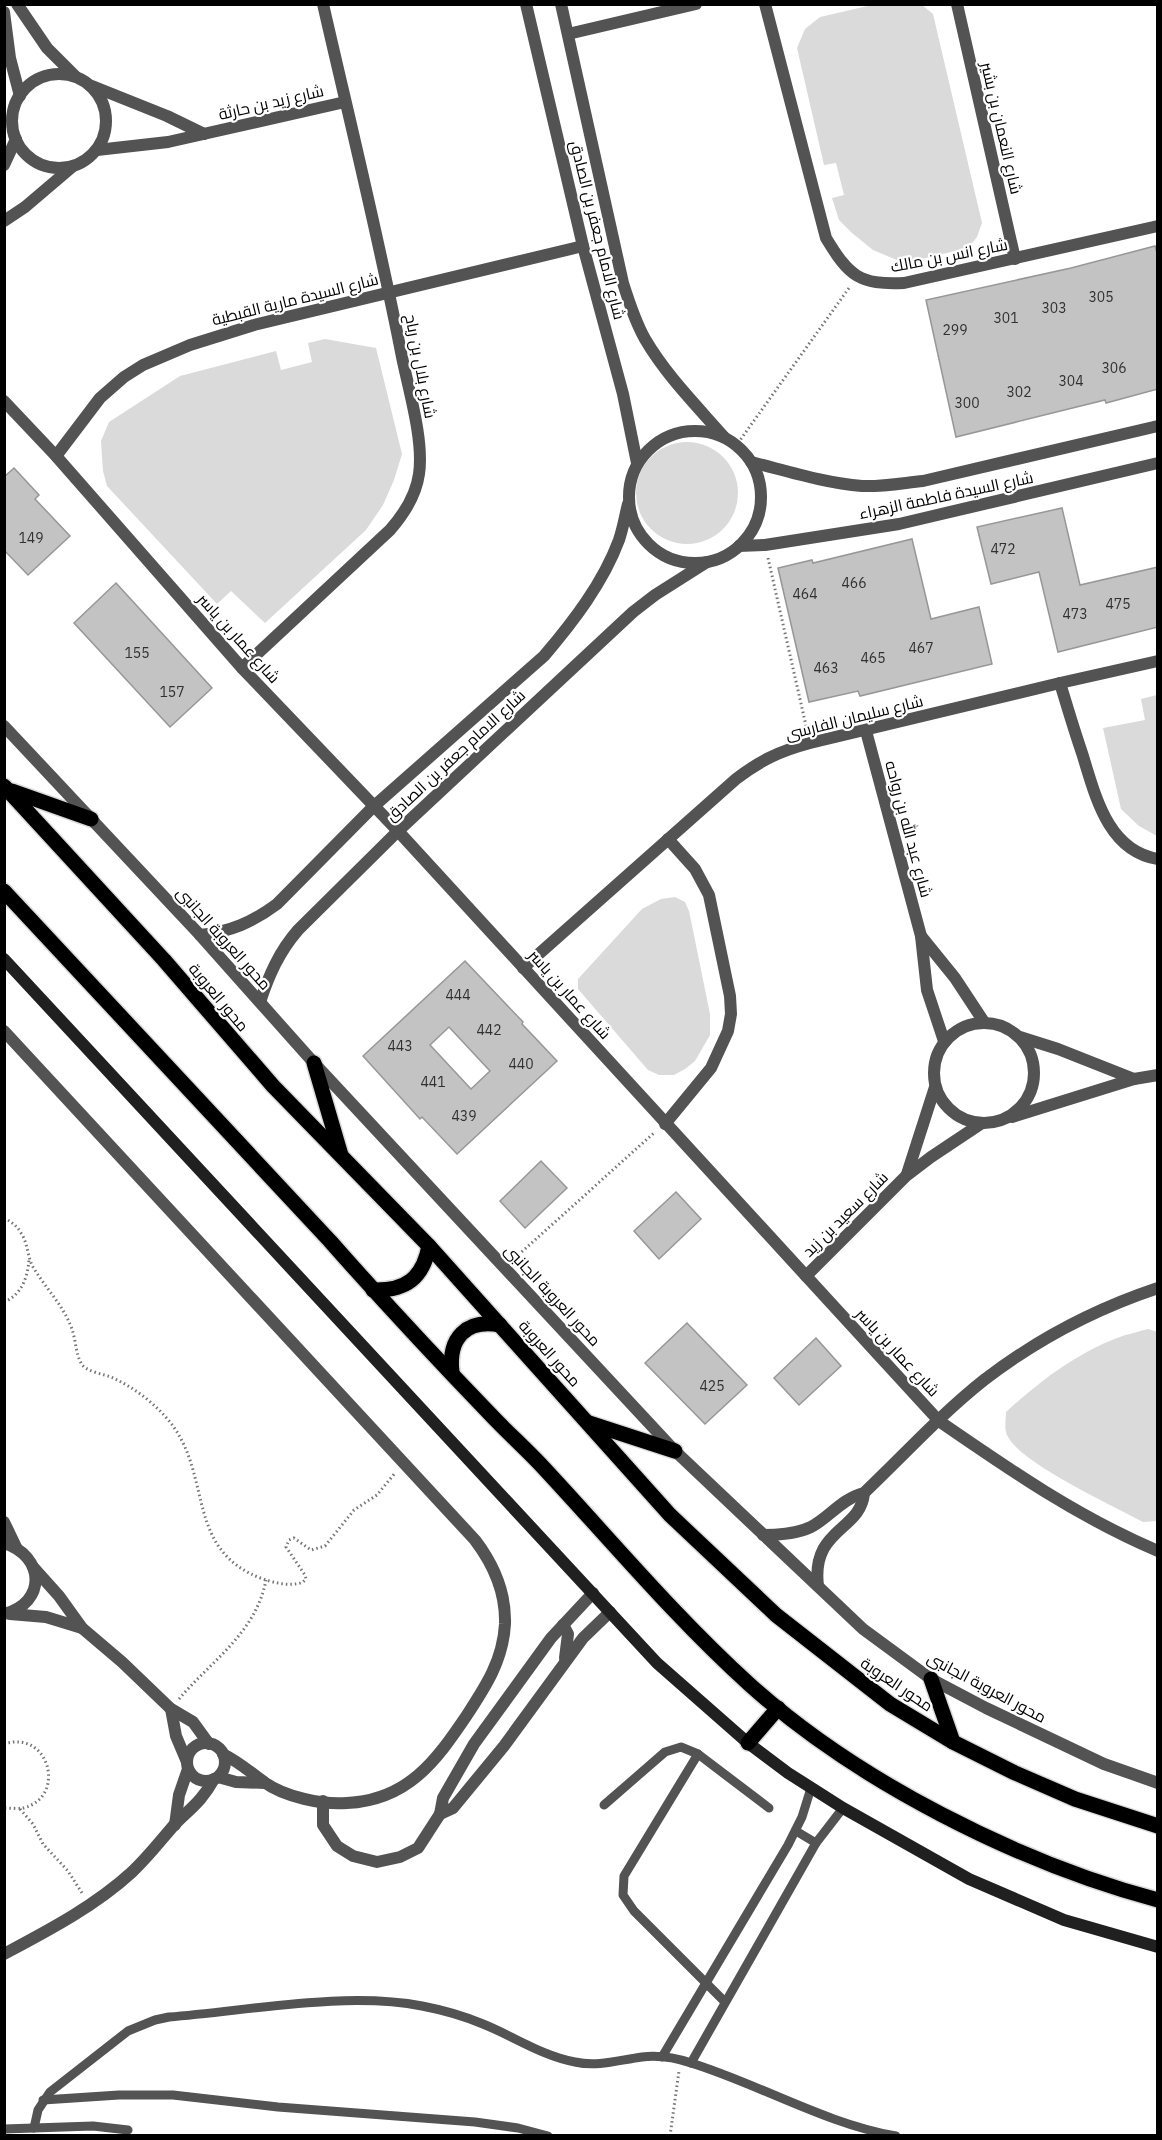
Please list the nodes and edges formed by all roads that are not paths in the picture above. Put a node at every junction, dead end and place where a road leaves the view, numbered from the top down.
1 (17, 4) edge
2 (323, 4) edge
3 (526, 4) edge
4 (561, 4) edge
5 (696, 4) edge
6 (765, 4) edge
7 (957, 4) edge
8 (4, 12) edge
9 (568, 34) junction
10 (75, 76) junction
11 (90, 85) junction
12 (20, 96) junction
13 (345, 102) junction
14 (204, 134) junction
15 (16, 139) junction
16 (97, 150) junction
17 (4, 165) edge
18 (72, 166) junction
19 (4, 221) edge
20 (1158, 225) edge
21 (582, 246) junction
22 (1015, 259) junction
23 (390, 292) junction
24 (4, 401) edge
25 (1158, 426) edge
26 (724, 436) junction
27 (56, 456) junction
28 (751, 462) junction
29 (1158, 463) edge
30 (637, 464) junction
31 (628, 504) junction
32 (739, 546) junction
33 (706, 562) junction
34 (1158, 662) edge
35 (242, 668) junction
36 (1060, 683) junction
37 (4, 726) edge
38 (866, 731) junction
39 (6, 788) edge
40 (373, 807) junction
41 (91, 819) junction
42 (398, 831) junction
43 (668, 839) junction
44 (1158, 859) edge
45 (4, 891) edge
46 (200, 934) junction
47 (921, 936) junction
48 (4, 959) edge
49 (523, 968) junction
50 (260, 1002) junction
51 (984, 1022) junction
52 (4, 1031) edge
53 (1019, 1036) junction
54 (944, 1041) junction
55 (314, 1064) junction
56 (1158, 1075) edge
57 (1134, 1079) junction
58 (936, 1087) junction
59 (1006, 1118) junction
60 (982, 1123) junction
61 (665, 1124) junction
62 (342, 1158) junction
63 (906, 1176) junction
64 (429, 1246) junction
65 (806, 1276) junction
66 (1158, 1288) edge
67 (373, 1290) junction
68 (500, 1325) junction
69 (452, 1372) junction
70 (939, 1421) junction
71 (588, 1423) junction
72 (675, 1451) junction
73 (864, 1494) junction
74 (4, 1522) edge
75 (763, 1535) junction
76 (10, 1545) edge
77 (1158, 1551) edge
78 (33, 1567) junction
79 (818, 1587) junction
80 (593, 1593) junction
81 (610, 1612) junction
82 (6, 1614) edge
83 (563, 1625) junction
84 (82, 1628) junction
85 (564, 1662) junction
86 (931, 1679) junction
87 (171, 1708) junction
88 (778, 1708) junction
89 (953, 1742) junction
90 (748, 1743) junction
91 (209, 1744) junction
92 (223, 1754) junction
93 (698, 1754) junction
94 (187, 1766) junction
95 (216, 1778) junction
96 (265, 1783) junction
97 (1158, 1783) edge
98 (811, 1788) junction
99 (323, 1801) junction
100 (604, 1805) dead end
101 (769, 1808) dead end
102 (843, 1808) junction
103 (441, 1814) junction
104 (175, 1825) junction
105 (1158, 1826) edge
106 (796, 1831) junction
107 (816, 1843) junction
108 (1158, 1900) edge
109 (1158, 1947) edge
110 (4, 1954) edge
111 (706, 1983) junction
112 (725, 2002) junction
113 (662, 2057) junction
114 (691, 2063) junction
115 (43, 2100) junction
116 (34, 2128) junction
117 (4, 2129) edge
118 (128, 2130) dead end
119 (548, 2136) edge
120 (896, 2136) edge

1 - 10 street
2 - 13 street, شارع بلال بن رباح
3 - 21 street, شارع الامام جعفر بن الصادق
4 - 9 street, شارع الامام جعفر بن الصادق
5 - 9 street
6 - 22 street, شارع انس بن مالك
7 - 22 street, شارع النعمان بن بشير
8 - 12 street
9 - 26 street, شارع الامام جعفر بن الصادق
10 - 11 street
10 - 12 street
11 - 14 street, شارع زيد بن حارثة
11 - 16 street
12 - 15 street
13 - 14 street, شارع زيد بن حارثة
13 - 23 street, شارع بلال بن رباح
14 - 16 street, شارع زيد بن حارثة
15 - 17 street
15 - 18 street
16 - 18 street
18 - 19 street
20 - 22 street, شارع انس بن مالك
21 - 23 street, شارع السيدة مارية القبطية
21 - 30 street, شارع الامام جعفر بن الصادق
23 - 27 street, شارع السيدة مارية القبطية
23 - 35 street, شارع بلال بن رباح
24 - 27 street, شارع عمار بن ياسر
25 - 28 street, شارع السيدة فاطمة الزهراء
26 - 28 street
26 - 30 street
27 - 35 street, شارع عمار بن ياسر
28 - 32 street
29 - 32 street, شارع السيدة فاطمة الزهراء
30 - 31 street
31 - 33 street
31 - 40 street, شارع الامام جعفر بن الصادق
32 - 33 street
33 - 42 street, شارع الامام جعفر بن الصادق
34 - 36 street, شارع سليمان الفارسى
35 - 40 street, شارع عمار بن ياسر
36 - 38 street, شارع سليمان الفارسى
36 - 44 street
37 - 41 street, محور العروبة الجانبى
38 - 43 street, شارع سليمان الفارسى
38 - 47 street, شارع عبد الله بن رواحه
39 - 41 main road
39 - 62 main road, محور العروبة
40 - 42 street, شارع عمار بن ياسر
40 - 46 street, شارع الامام جعفر بن الصادق
41 - 46 street, محور العروبة الجانبى
42 - 49 street, شارع عمار بن ياسر
42 - 50 street, شارع الامام جعفر بن الصادق
43 - 49 street, شارع سليمان الفارسى
43 - 61 street
45 - 67 main road
46 - 50 street, محور العروبة الجانبى
47 - 51 street, شارع عبد الله بن رواحه
47 - 54 street, شارع عبد الله بن رواحه
48 - 80 street
49 - 61 street, شارع عمار بن ياسر
50 - 55 street, محور العروبة الجانبى
51 - 53 street
51 - 54 street
52 - 99 street
53 - 57 street
53 - 59 street
54 - 58 street
55 - 62 main road
55 - 72 street, محور العروبة الجانبى
56 - 57 street
57 - 59 street
58 - 60 street
58 - 63 street, شارع سعيد بن زيد
59 - 60 street
60 - 63 street, شارع سعيد بن زيد
61 - 65 street, شارع عمار بن ياسر
62 - 64 main road, محور العروبة
63 - 65 street, شارع سعيد بن زيد
64 - 67 main road
64 - 68 main road, محور العروبة
65 - 70 street, شارع عمار بن ياسر
66 - 70 street
67 - 69 main road
68 - 69 main road
68 - 71 main road, محور العروبة
69 - 88 main road
70 - 73 street
70 - 77 street, شارع عمار بن ياسر
71 - 72 main road
71 - 89 main road, محور العروبة
72 - 75 street, محور العروبة الجانبى
73 - 75 street
73 - 79 street
74 - 76 street
75 - 79 street, محور العروبة الجانبى
76 - 78 street
78 - 82 street
78 - 84 street
79 - 86 street, محور العروبة الجانبى
80 - 81 street
80 - 83 street
81 - 85 street
81 - 90 street
82 - 84 street
83 - 85 street
83 - 103 street
84 - 87 street
85 - 103 street
86 - 89 main road
86 - 97 street, محور العروبة الجانبى
87 - 91 street
87 - 94 street
88 - 90 main road
88 - 108 main road
89 - 105 main road, محور العروبة
90 - 98 street
91 - 92 street
91 - 94 street
92 - 95 street
92 - 96 street
93 - 100 lane
93 - 101 lane
93 - 111 lane
94 - 95 street
94 - 104 street
95 - 96 street
95 - 104 street
96 - 99 street
98 - 102 street
98 - 106 lane
99 - 103 street
102 - 107 lane
102 - 109 street
104 - 110 street
106 - 107 lane
106 - 111 lane
107 - 112 lane
111 - 112 lane
111 - 113 lane
112 - 114 lane
113 - 114 lane
113 - 115 lane
114 - 120 lane
115 - 116 lane
115 - 119 lane
116 - 117 lane
116 - 118 lane

